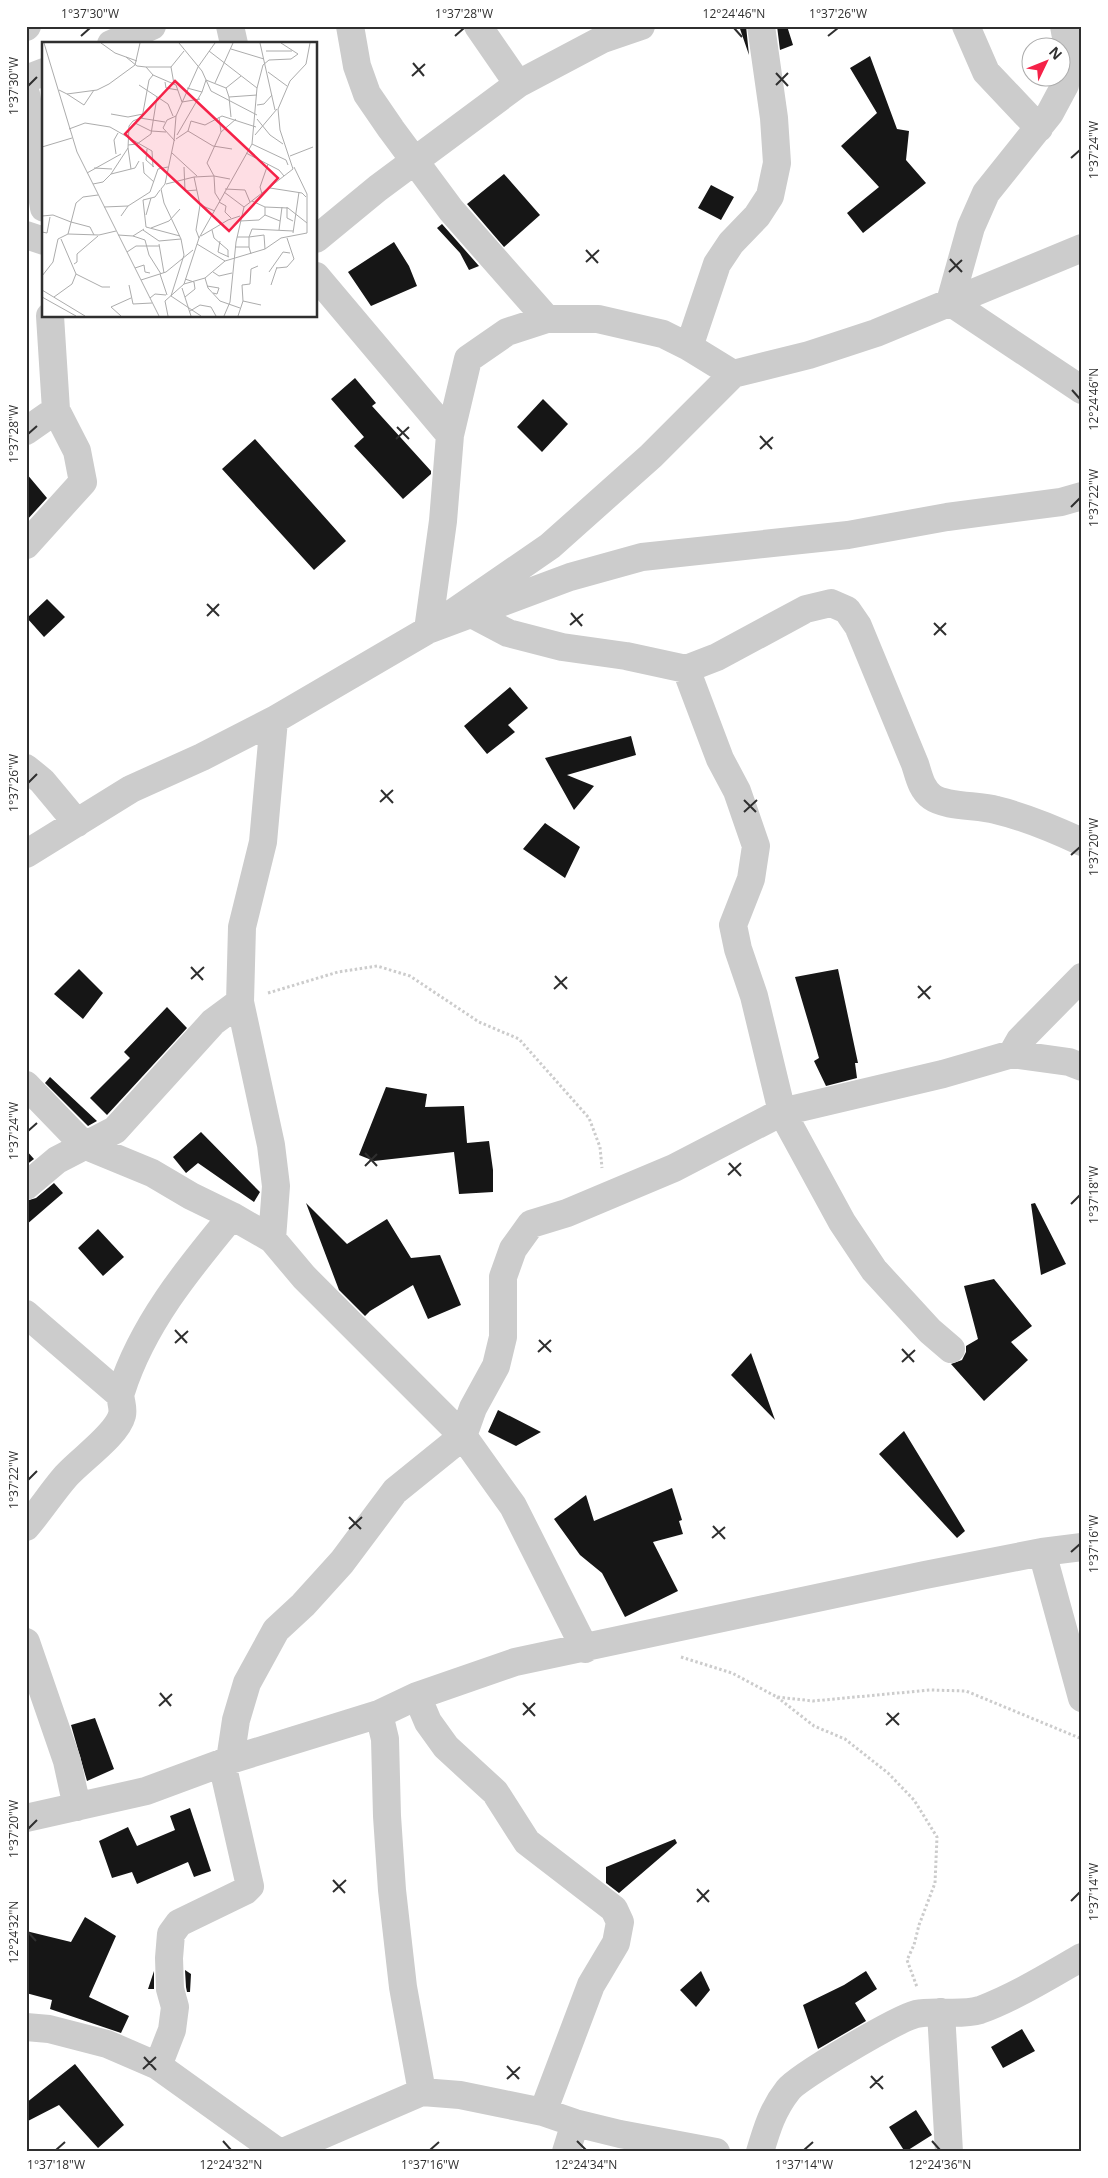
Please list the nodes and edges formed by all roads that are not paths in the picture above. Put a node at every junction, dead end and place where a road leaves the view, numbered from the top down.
1 (152, 26) edge
2 (230, 26) edge
3 (350, 26) edge
4 (478, 26) edge
5 (640, 26) edge
6 (761, 26) edge
7 (966, 26) edge
8 (1068, 31) edge
9 (116, 42) edge
10 (234, 42) edge
11 (42, 73) edge
12 (26, 79) edge
13 (518, 84) junction
14 (26, 94) edge
15 (1039, 128) junction
16 (415, 161) junction
17 (42, 195) edge
18 (26, 235) edge
19 (318, 237) edge
20 (42, 240) edge
21 (1082, 248) edge
22 (318, 278) edge
23 (950, 302) junction
24 (50, 318) edge
25 (547, 319) junction
26 (690, 347) junction
27 (733, 374) junction
28 (1082, 390) edge
29 (56, 410) junction
30 (26, 431) edge
31 (450, 436) junction
32 (1082, 496) edge
33 (26, 545) edge
34 (472, 614) junction
35 (428, 630) junction
36 (686, 668) junction
37 (274, 720) junction
38 (26, 768) edge
39 (76, 823) junction
40 (1082, 842) edge
41 (26, 854) edge
42 (1082, 977) edge
43 (240, 1002) junction
44 (1012, 1054) junction
45 (1082, 1067) edge
46 (26, 1085) edge
47 (782, 1112) junction
48 (84, 1145) junction
49 (26, 1186) edge
50 (232, 1216) junction
51 (272, 1239) junction
52 (26, 1314) edge
53 (951, 1349) dead end
54 (120, 1395) junction
55 (463, 1436) junction
56 (26, 1527) edge
57 (1082, 1548) edge
58 (1042, 1552) junction
59 (26, 1642) edge
60 (585, 1649) junction
61 (416, 1696) junction
62 (1082, 1698) edge
63 (379, 1714) junction
64 (226, 1762) junction
65 (77, 1807) junction
66 (26, 1818) edge
67 (1082, 1957) edge
68 (941, 2012) junction
69 (26, 2027) edge
70 (158, 2066) junction
71 (422, 2092) junction
72 (543, 2112) junction
73 (575, 2123) junction
74 (278, 2152) edge
75 (283, 2152) edge
76 (566, 2152) edge
77 (716, 2152) edge
78 (760, 2152) edge
79 (949, 2152) edge

1 - 9 street
2 - 10 street
3 - 16 street
4 - 13 street
5 - 13 street
6 - 26 street
7 - 15 street
8 - 15 street
11 - 12 street
13 - 16 street
14 - 17 street
15 - 23 street
16 - 19 street
16 - 25 street
18 - 20 street
21 - 23 street
22 - 31 street
23 - 27 street
23 - 28 street
24 - 29 street
25 - 26 street
25 - 31 street
26 - 27 street
27 - 35 street
29 - 30 street
29 - 33 street
31 - 35 street
32 - 34 street
34 - 35 street
34 - 36 street
35 - 37 street
36 - 40 street
36 - 47 street
37 - 39 street
37 - 43 street
38 - 39 street
39 - 41 street
42 - 44 street
43 - 48 street
43 - 51 street
44 - 45 street
44 - 47 street
46 - 48 street
47 - 53 street
47 - 55 street
48 - 49 street
48 - 50 street
50 - 51 street
50 - 54 street
51 - 55 street
52 - 54 street
54 - 56 street
55 - 60 street
55 - 64 street
57 - 58 street
58 - 60 street
58 - 62 street
59 - 65 street
60 - 61 street
61 - 63 street
61 - 72 street
63 - 64 street
63 - 71 street
64 - 65 street
64 - 70 street
65 - 66 street
67 - 68 street
68 - 78 street
68 - 79 street
69 - 70 street
70 - 74 street
71 - 72 street
71 - 75 street
72 - 73 street
73 - 76 street
73 - 77 street

